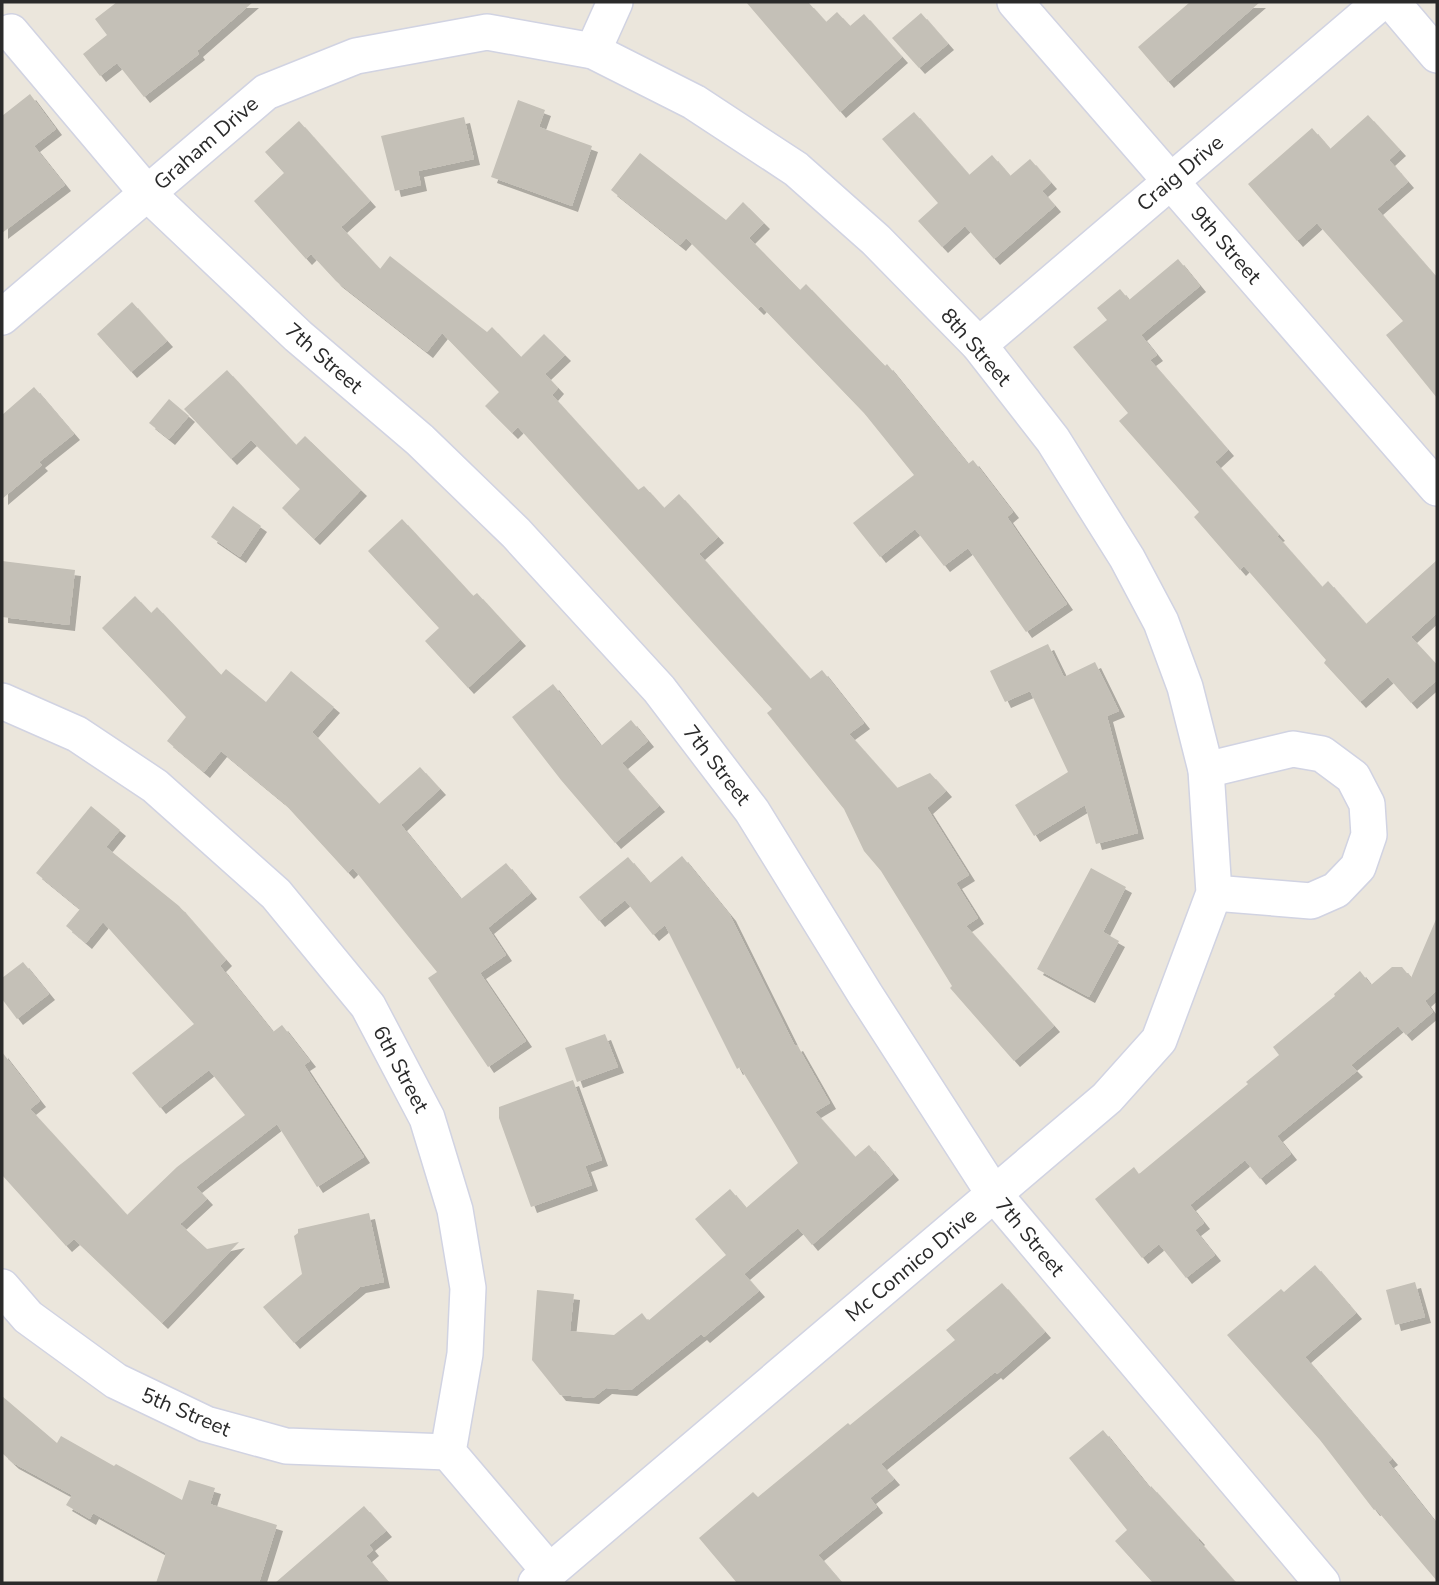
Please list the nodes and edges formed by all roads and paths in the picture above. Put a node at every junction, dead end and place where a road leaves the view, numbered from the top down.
1 (615, 2) edge
2 (1015, 2) edge
3 (1381, 2) edge
4 (1392, 2) edge
5 (486, 17) edge
6 (11, 32) dead end
7 (593, 51) junction
8 (1437, 55) edge
9 (1171, 181) junction
10 (147, 193) junction
11 (2, 317) edge
12 (979, 345) junction
13 (1437, 488) edge
14 (2, 701) edge
15 (1206, 770) junction
16 (1214, 893) junction
17 (994, 1194) junction
18 (2, 1287) edge
19 (448, 1452) junction
20 (543, 1577) edge
21 (1322, 1583) edge

1 - 7 street
2 - 9 street, 9th Street
3 - 9 street, Craig Drive
4 - 8 street
5 - 7 street, 8th Street
5 - 10 street, Graham Drive
6 - 10 street, 7th Street
7 - 12 street, 8th Street
9 - 12 street, Craig Drive
9 - 13 street, 9th Street
10 - 11 street, Graham Drive
10 - 17 street, 7th Street
12 - 15 street, 8th Street
14 - 19 street, 6th Street
15 - 16 street, 8th Street
15 - 16 street
16 - 17 street, Mc Connico Drive
17 - 20 street, Mc Connico Drive
17 - 21 street, 7th Street
18 - 19 street, 5th Street
19 - 20 street

